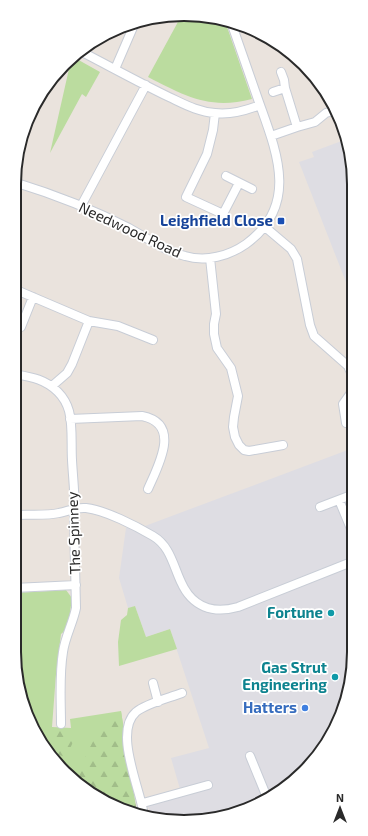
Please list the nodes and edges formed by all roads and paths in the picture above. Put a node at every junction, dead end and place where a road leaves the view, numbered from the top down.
1 (234, 29) edge
2 (132, 30) edge
3 (86, 54) edge
4 (115, 69) junction
5 (281, 72) dead end
6 (146, 85) junction
7 (285, 88) junction
8 (274, 92) dead end
9 (260, 105) junction
10 (330, 112) edge
11 (215, 113) junction
12 (297, 127) junction
13 (271, 136) junction
14 (226, 176) dead end
15 (240, 183) junction
16 (21, 184) edge
17 (252, 189) dead end
18 (81, 206) junction
19 (265, 227) junction
20 (210, 258) junction
21 (21, 292) edge
22 (33, 297) junction
23 (90, 321) junction
24 (21, 327) dead end
25 (153, 340) dead end
26 (347, 365) edge
27 (21, 375) edge
28 (52, 386) junction
29 (347, 398) edge
30 (70, 419) junction
31 (346, 422) dead end
32 (283, 445) dead end
33 (148, 490) dead end
34 (347, 497) edge
35 (339, 500) junction
36 (320, 507) dead end
37 (75, 508) junction
38 (21, 515) edge
39 (347, 519) edge
40 (347, 564) edge
41 (76, 586) junction
42 (21, 588) edge
43 (153, 683) dead end
44 (182, 693) dead end
45 (158, 702) junction
46 (61, 724) dead end
47 (250, 756) dead end
48 (208, 786) dead end
49 (265, 793) edge
50 (143, 803) junction
51 (143, 809) edge

1 - 9 street, Needwood Road
2 - 4 street
3 - 4 street
4 - 6 street
5 - 7 street
6 - 11 street
6 - 18 street
7 - 8 street
7 - 12 street
9 - 11 street
9 - 13 street, Needwood Road
10 - 12 street
11 - 15 street
12 - 13 street
13 - 19 street, Needwood Road
14 - 15 street
15 - 17 street
16 - 18 street, Needwood Road
18 - 20 street, Needwood Road
19 - 20 street, Needwood Road
19 - 26 street
20 - 32 street
21 - 22 street
22 - 23 street
22 - 24 street
23 - 25 street
23 - 28 street
27 - 28 street, The Spinney
28 - 30 street, The Spinney
29 - 31 street
30 - 33 street
30 - 37 street, The Spinney
34 - 35 street
35 - 36 street
35 - 39 street
37 - 38 street
37 - 40 street
37 - 41 street, The Spinney
41 - 42 street
41 - 46 street, The Spinney
43 - 45 street
44 - 45 street
45 - 50 street
47 - 49 street
48 - 50 street
50 - 51 street

